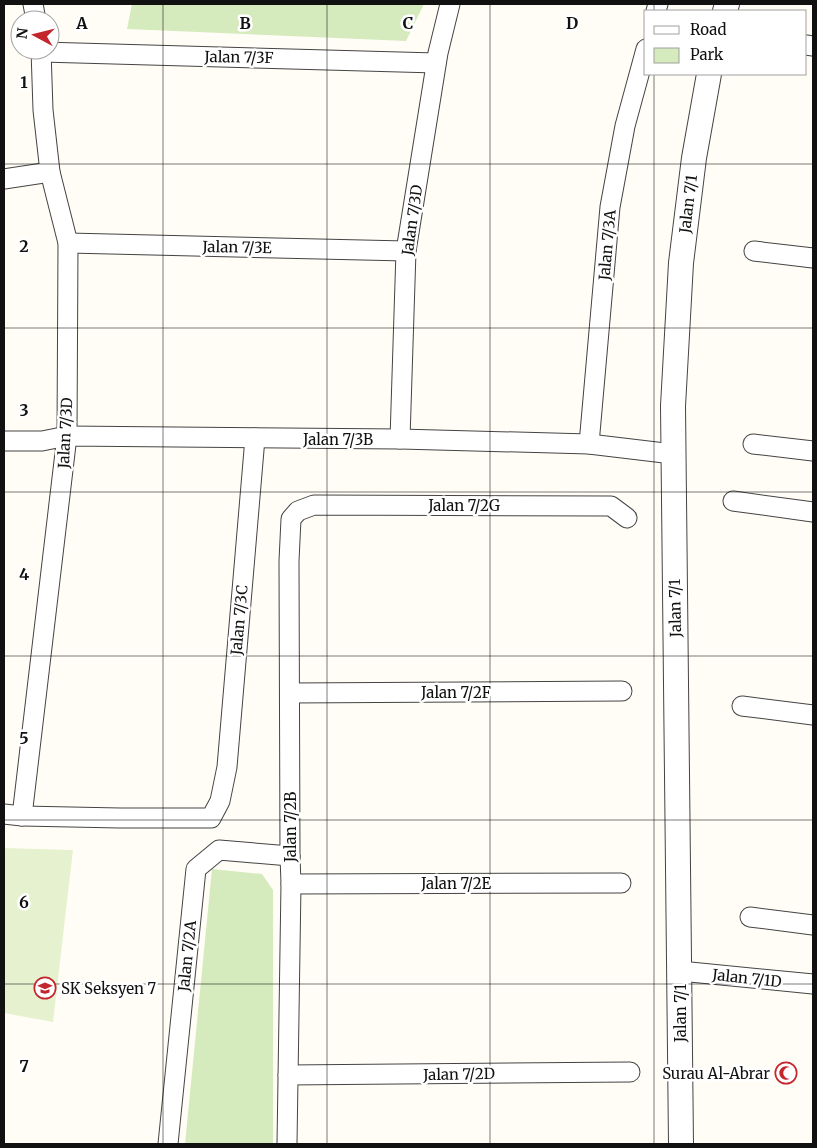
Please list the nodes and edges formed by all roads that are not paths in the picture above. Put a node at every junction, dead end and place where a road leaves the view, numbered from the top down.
1 (450, 4) edge
2 (60, 52) edge
3 (644, 56) edge
4 (41, 60) edge
5 (436, 62) junction
6 (709, 75) edge
7 (50, 172) junction
8 (4, 178) edge
9 (68, 243) junction
10 (406, 251) junction
11 (754, 251) dead end
12 (813, 258) edge
13 (68, 436) junction
14 (255, 438) junction
15 (400, 439) junction
16 (4, 441) edge
17 (589, 444) junction
18 (753, 444) dead end
19 (813, 451) edge
20 (673, 454) junction
21 (733, 501) dead end
22 (298, 511) joint
23 (813, 512) edge
24 (627, 518) dead end
25 (622, 692) dead end
26 (290, 694) junction
27 (742, 706) dead end
28 (813, 715) edge
29 (13, 814) edge
30 (290, 856) junction
31 (621, 883) dead end
32 (291, 884) junction
33 (750, 917) dead end
34 (813, 925) edge
35 (680, 971) junction
36 (813, 984) edge
37 (630, 1072) dead end
38 (288, 1075) junction
39 (168, 1144) edge
40 (287, 1144) edge
41 (682, 1144) edge

1 - 5 street, Jalan 7/3D
2 - 5 street, Jalan 7/3F
3 - 17 street, Jalan 7/3A
4 - 7 street, Jalan 7/3D
5 - 10 street, Jalan 7/3D
6 - 20 street, Jalan 7/1
7 - 8 street
7 - 9 street, Jalan 7/3D
9 - 10 street, Jalan 7/3E
9 - 13 street, Jalan 7/3D
10 - 15 street, Jalan 7/3D
11 - 12 street
13 - 14 street, Jalan 7/3B
13 - 16 street, Jalan 7/3B
13 - 29 street, Jalan 7/3D
14 - 15 street, Jalan 7/3B
14 - 29 street, Jalan 7/3C
15 - 17 street, Jalan 7/3B
17 - 20 street, Jalan 7/3B
18 - 19 street
20 - 35 street, Jalan 7/1
21 - 23 street
22 - 24 street, Jalan 7/2G
22 - 26 street, Jalan 7/2B
25 - 26 street, Jalan 7/2F
26 - 30 street, Jalan 7/2B
27 - 28 street
30 - 32 street, Jalan 7/2B
30 - 39 street, Jalan 7/2A
31 - 32 street, Jalan 7/2E
32 - 38 street, Jalan 7/2B
33 - 34 street
35 - 36 street, Jalan 7/1D
35 - 41 street, Jalan 7/1
37 - 38 street, Jalan 7/2D
38 - 40 street, Jalan 7/2B

